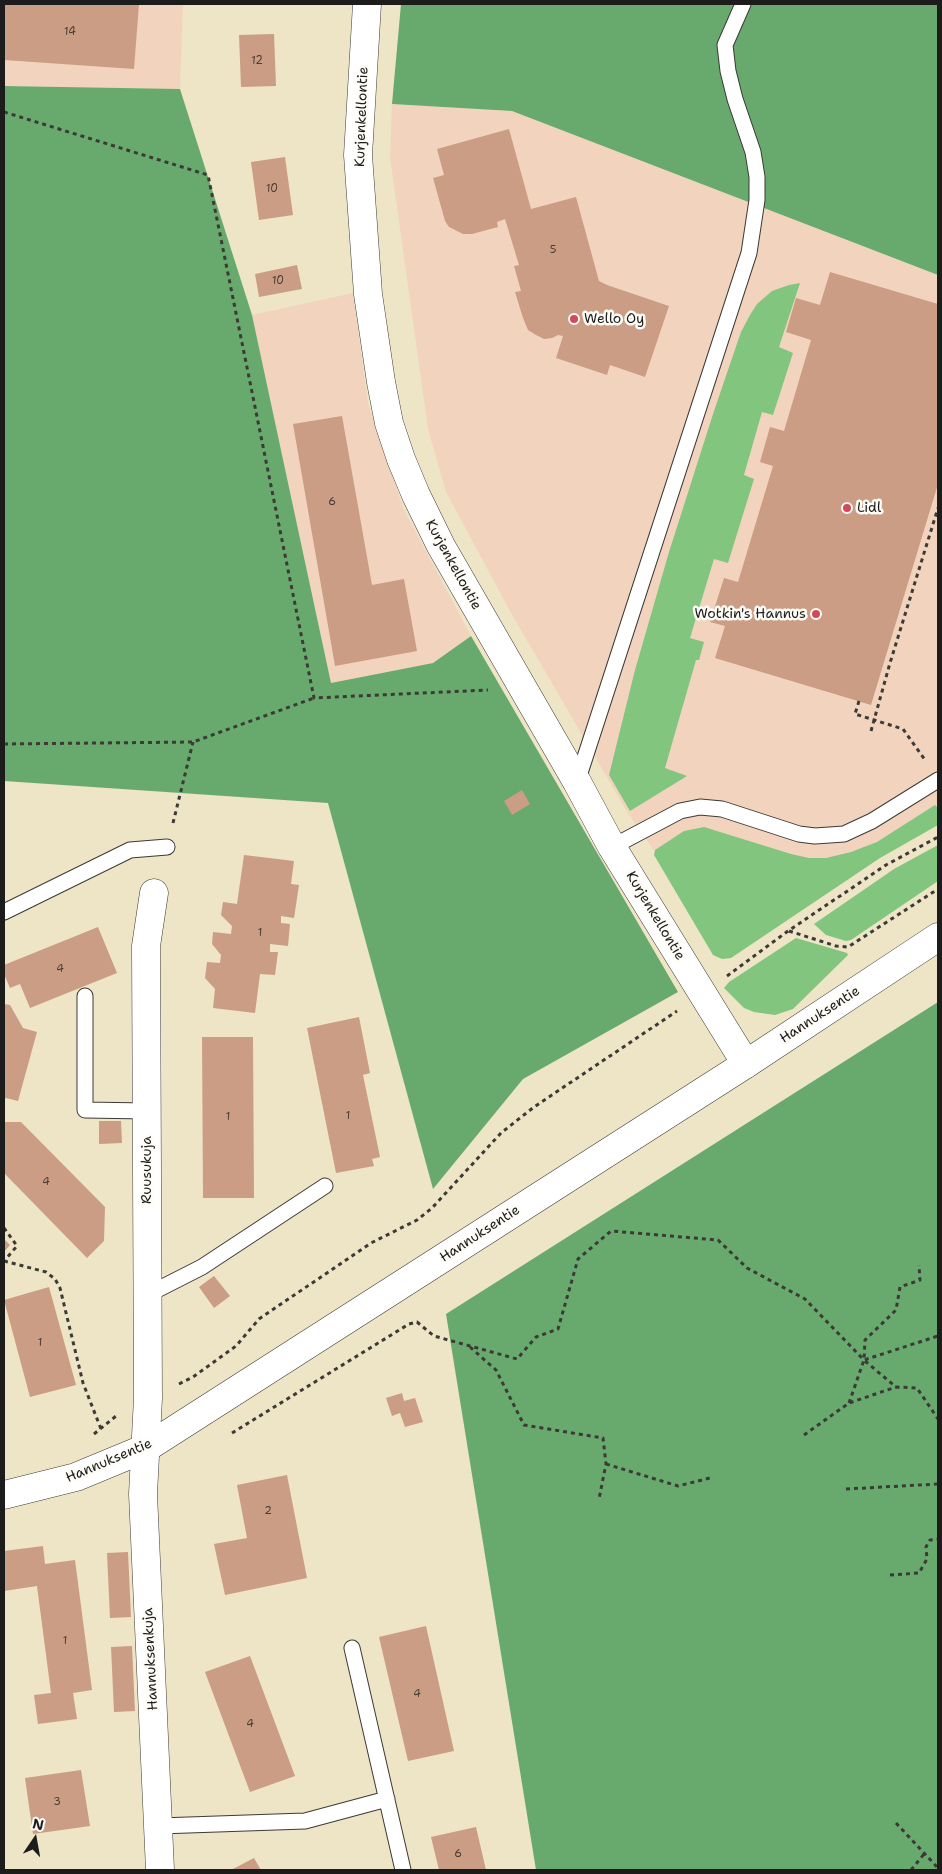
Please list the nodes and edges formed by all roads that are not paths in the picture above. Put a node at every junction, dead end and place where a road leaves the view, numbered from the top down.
1 (368, 4) edge
2 (743, 4) edge
3 (938, 780) edge
4 (578, 782) junction
5 (167, 847) road end
6 (612, 848) junction
7 (154, 893) dead end
8 (4, 912) edge
9 (938, 937) edge
10 (85, 996) dead end
11 (746, 1064) junction
12 (146, 1111) junction
13 (325, 1186) dead end
14 (147, 1295) junction
15 (146, 1448) junction
16 (4, 1495) edge
17 (352, 1648) dead end
18 (387, 1799) junction
19 (159, 1826) junction
20 (160, 1870) edge
21 (404, 1870) edge

1 - 4 street, Kurjenkellontie
2 - 4 lane
3 - 6 lane
4 - 6 street, Kurjenkellontie
5 - 8 lane
6 - 11 street, Kurjenkellontie
7 - 12 street, Ruusukuja
9 - 11 street, Hannuksentie
10 - 12 lane
11 - 15 street, Hannuksentie
12 - 14 street, Ruusukuja
13 - 14 lane
14 - 15 street, Ruusukuja
15 - 16 street, Hannuksentie
15 - 19 street, Hannuksenkuja
17 - 18 lane
18 - 19 lane
18 - 21 lane
19 - 20 street, Hannuksenkuja

